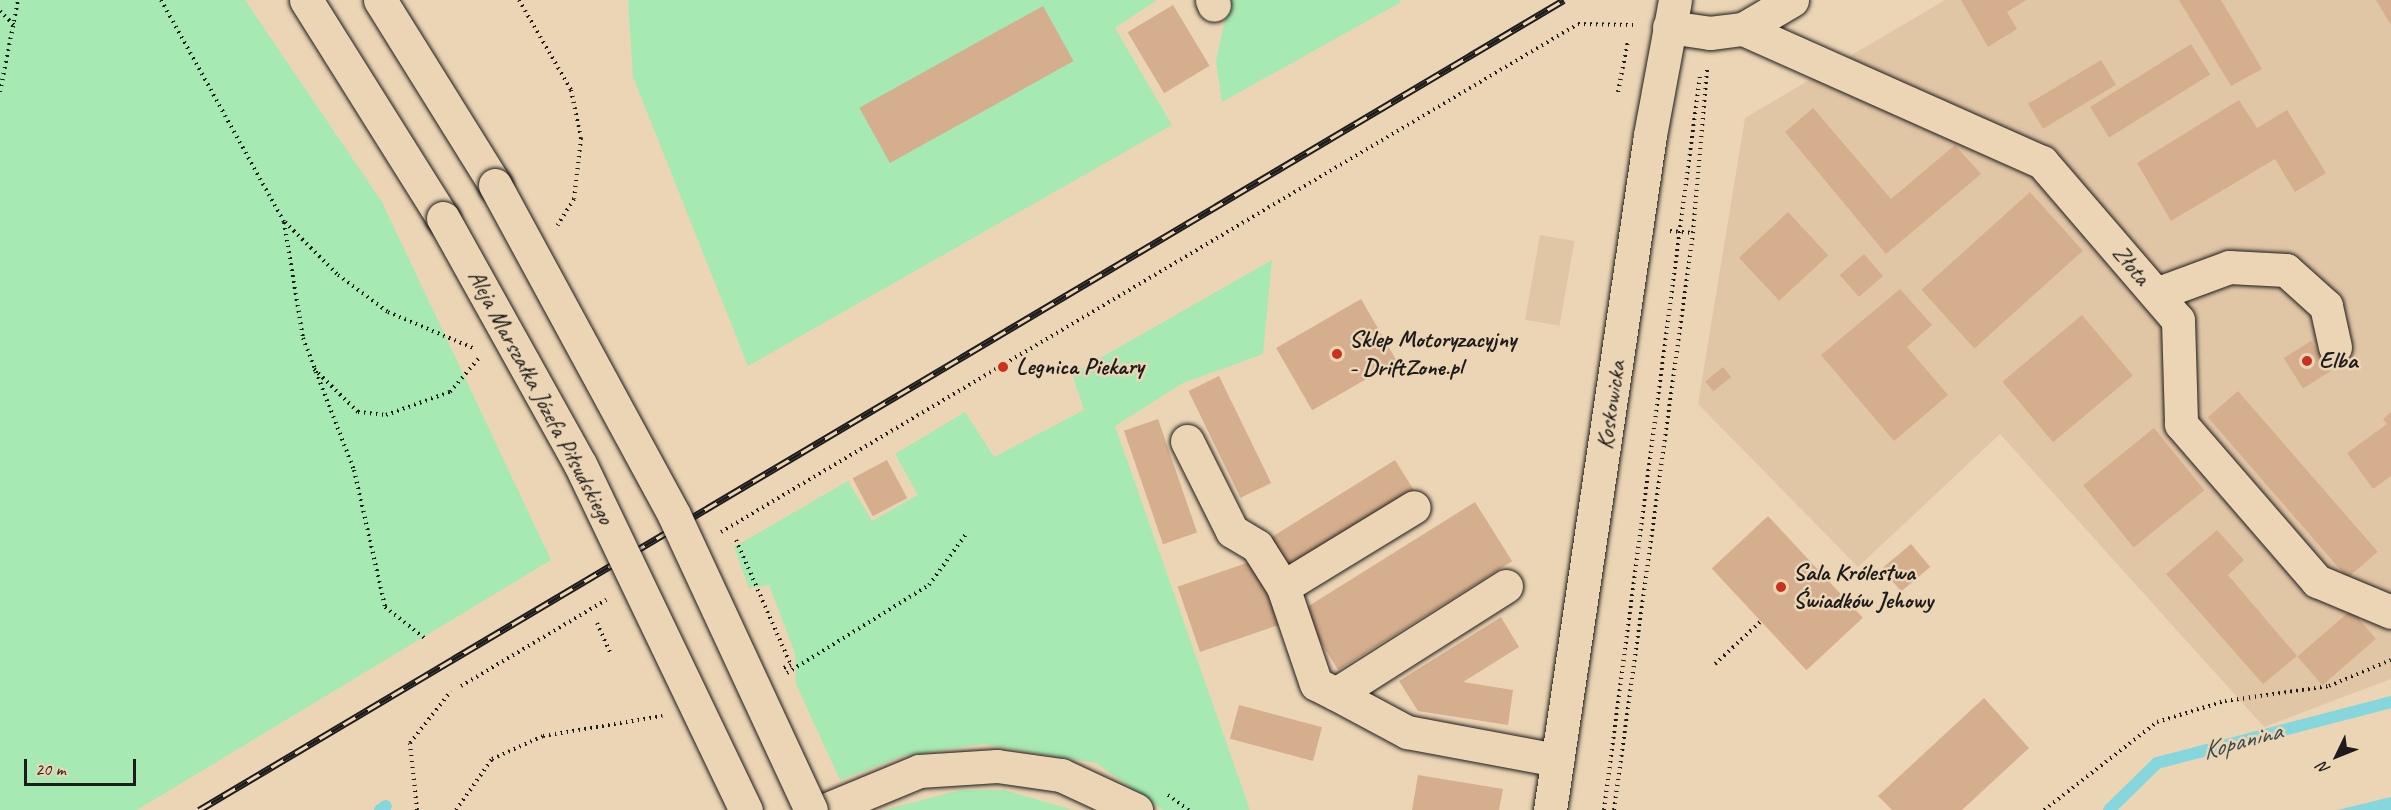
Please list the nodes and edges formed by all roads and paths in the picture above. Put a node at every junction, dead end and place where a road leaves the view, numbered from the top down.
1 (18, 0) edge
2 (161, 0) edge
3 (306, 0) edge
4 (380, 0) edge
5 (1792, 0) edge
6 (0, 11) edge
7 (1672, 14) edge
8 (1634, 25) dead end
9 (16, 26) junction
10 (1743, 28) junction
11 (1706, 32) junction
12 (0, 92) edge
13 (284, 222) junction
14 (2156, 294) junction
15 (2335, 346) dead end
16 (483, 353) dead end
17 (1187, 441) dead end
18 (1414, 507) dead end
19 (717, 534) dead end
20 (736, 540) dead end
21 (1506, 586) dead end
22 (1283, 587) junction
23 (615, 595) dead end
24 (2391, 612) edge
25 (1760, 622) dead end
26 (597, 623) dead end
27 (427, 640) dead end
28 (611, 655) dead end
29 (2391, 660) edge
30 (1715, 664) dead end
31 (791, 665) dead end
32 (461, 686) dead end
33 (451, 691) dead end
34 (1336, 694) junction
35 (1557, 760) junction
36 (417, 810) edge
37 (746, 810) edge
38 (811, 810) edge
39 (825, 810) edge
40 (1136, 810) edge
41 (1550, 810) edge
42 (1604, 810) edge
43 (1614, 810) edge
44 (2044, 810) edge

1 - 9 path
2 - 13 path
3 - 37 street, Aleja Marszałka Józefa Piłsudskiego, bridge
4 - 38 street, bridge
5 - 10 street
6 - 9 path
7 - 11 street
7 - 35 street, Koskowicka
8 - 19 path
9 - 12 path
10 - 11 street
10 - 14 street, Złota
11 - 42 path
11 - 43 path
13 - 16 path
13 - 27 path
14 - 15 street
14 - 24 street, Złota
17 - 22 street
18 - 22 street
20 - 31 path
21 - 34 street
22 - 34 street
23 - 32 path
25 - 30 path
26 - 28 path
29 - 44 path
33 - 36 path
34 - 35 street
35 - 41 street, Koskowicka
39 - 40 street

